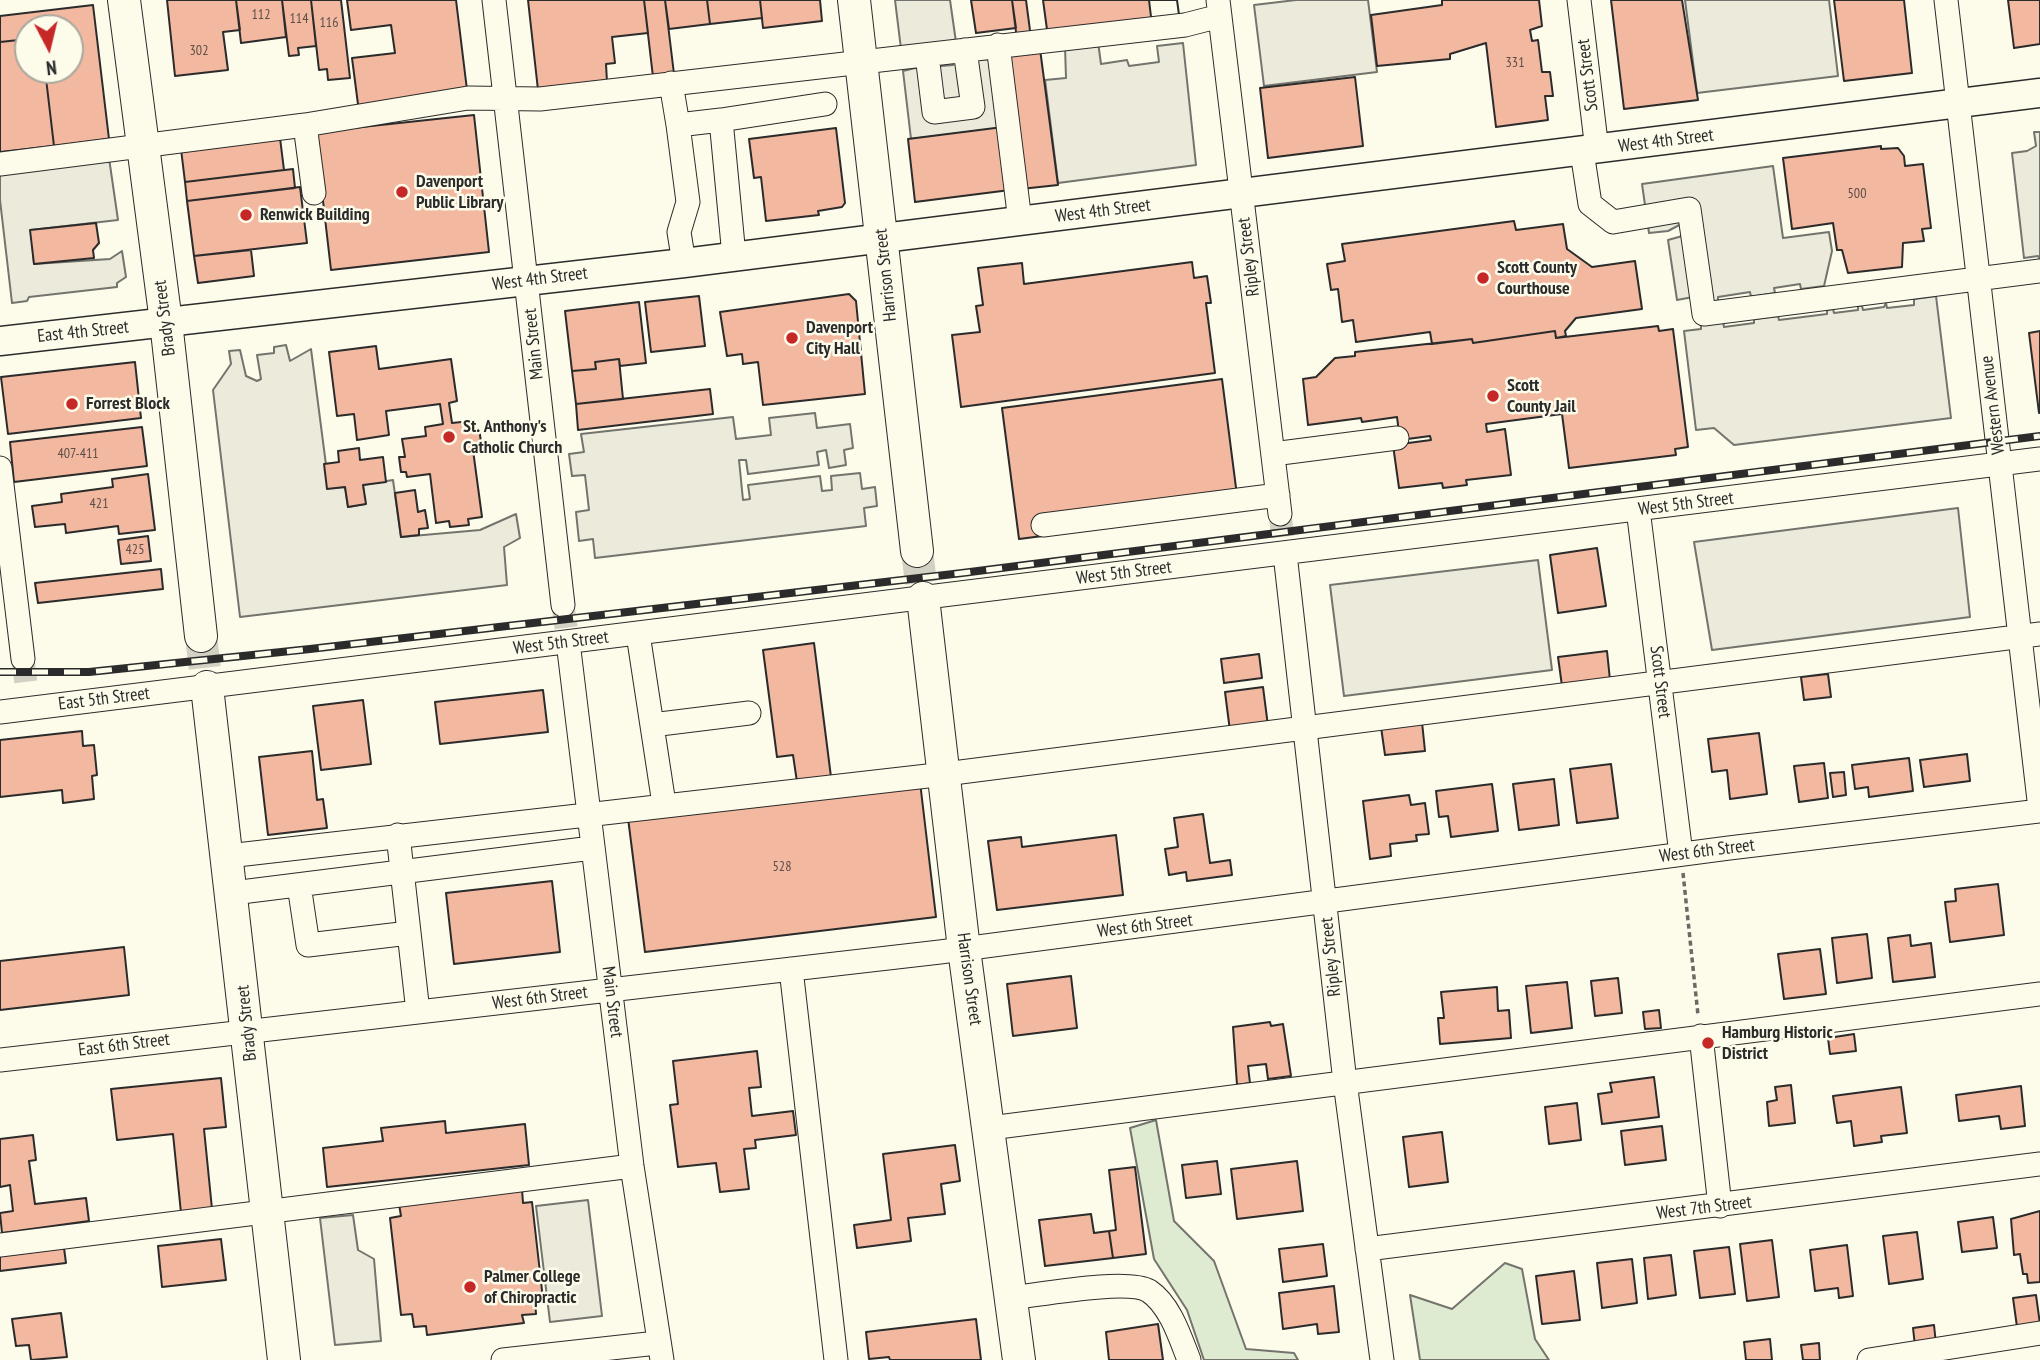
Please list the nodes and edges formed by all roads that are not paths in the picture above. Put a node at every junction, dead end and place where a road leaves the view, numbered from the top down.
1 (124, 0) edge
2 (494, 0) edge
3 (854, 0) edge
4 (1579, 0) edge
5 (1946, 0) edge
6 (1219, 8) edge
7 (998, 45) junction
8 (965, 50) junction
9 (927, 55) junction
10 (861, 63) junction
11 (671, 83) junction
12 (2040, 93) edge
13 (505, 100) junction
14 (825, 104) dead end
15 (1958, 104) junction
16 (721, 120) junction
17 (305, 125) junction
18 (678, 125) junction
19 (144, 146) junction
20 (1589, 151) junction
21 (0, 164) edge
22 (314, 193) dead end
23 (1241, 194) junction
24 (1020, 221) junction
25 (881, 238) junction
26 (734, 256) junction
27 (684, 262) junction
28 (2040, 271) edge
29 (1978, 278) junction
30 (527, 281) junction
31 (166, 322) junction
32 (0, 341) edge
33 (1397, 439) dead end
34 (1273, 454) junction
35 (2040, 460) edge
36 (2000, 464) junction
37 (0, 468) edge
38 (1638, 509) junction
39 (1044, 525) dead end
40 (918, 551) tunnel mouth
41 (1285, 554) junction
42 (923, 598) junction
43 (564, 605) tunnel mouth
44 (638, 634) junction
45 (2030, 635) edge
46 (201, 636) tunnel mouth
47 (568, 642) junction
48 (23, 659) tunnel mouth
49 (1660, 683) junction
50 (207, 687) junction
51 (0, 712) edge
52 (749, 713) dead end
53 (652, 725) junction
54 (1306, 729) junction
55 (945, 774) junction
56 (664, 804) junction
57 (2040, 810) edge
58 (588, 812) junction
59 (398, 835) junction
60 (592, 848) junction
61 (1681, 854) junction
62 (228, 856) junction
63 (402, 872) junction
64 (299, 884) junction
65 (233, 893) junction
66 (1325, 904) junction
67 (409, 933) junction
68 (964, 949) junction
69 (791, 969) junction
70 (610, 990) junction
71 (2040, 994) edge
72 (418, 1012) junction
73 (248, 1031) junction
74 (1701, 1036) junction
75 (0, 1060) edge
76 (1345, 1082) junction
77 (990, 1128) junction
78 (2040, 1164) edge
79 (632, 1166) junction
80 (1720, 1206) junction
81 (268, 1213) junction
82 (0, 1245) edge
83 (1367, 1249) junction
84 (1010, 1298) junction
85 (2040, 1332) edge
86 (660, 1352) edge
87 (284, 1360) edge
88 (503, 1360) edge
89 (836, 1360) edge
90 (1019, 1360) edge
91 (1189, 1360) edge
92 (1382, 1360) edge
93 (1868, 1360) edge

1 - 19 highway, Brady Street
2 - 13 street, Main Street
3 - 10 highway, Harrison Street
4 - 20 street, Scott Street
5 - 15 street, Western Avenue
6 - 7 street
6 - 23 street, Ripley Street
7 - 8 street
7 - 24 street
8 - 9 street
8 - 9 street
9 - 10 street
10 - 11 street
10 - 25 highway, Harrison Street
11 - 13 street
11 - 18 street
12 - 15 main road, West 4th Street
13 - 17 street
13 - 30 street, Main Street
14 - 16 street
15 - 20 main road, West 4th Street
15 - 29 street, Western Avenue
16 - 18 street
16 - 26 street
17 - 19 street
17 - 22 street
18 - 27 street
19 - 21 street
19 - 31 highway, Brady Street
20 - 23 main road, West 4th Street
20 - 29 street, Scott Street
23 - 24 main road, West 4th Street
23 - 34 street, Ripley Street
24 - 25 main road, West 4th Street
25 - 26 main road, West 4th Street
25 - 40 highway, Harrison Street
26 - 27 main road, West 4th Street
27 - 30 main road, West 4th Street
28 - 29 street
29 - 36 street, Western Avenue
30 - 31 main road, West 4th Street
30 - 43 street, Main Street
31 - 32 main road, East 4th Street
31 - 46 highway, Brady Street
33 - 34 street
34 - 39 street, Ripley Street
35 - 36 street, West 5th Street
36 - 38 street, West 5th Street
36 - 45 street, Western Avenue
37 - 48 street
38 - 41 street, West 5th Street
38 - 49 street, Scott Street
41 - 42 street, West 5th Street
41 - 54 street, Ripley Street
42 - 44 street, West 5th Street
42 - 55 highway, Harrison Street
44 - 47 street, West 5th Street
44 - 53 street
45 - 49 street
45 - 57 street, Western Avenue
47 - 50 street, West 5th Street
47 - 58 street, Main Street
49 - 54 street
49 - 61 street, Scott Street
50 - 51 street, East 5th Street
50 - 62 highway, Brady Street
52 - 53 street
53 - 56 street
54 - 55 street
54 - 66 street, Ripley Street
55 - 56 street
55 - 68 highway, Harrison Street
56 - 58 street
57 - 61 street, West 6th Street
58 - 59 street
58 - 60 street, Main Street
59 - 62 street
59 - 63 street
60 - 63 street
60 - 70 street, Main Street
61 - 66 street, West 6th Street
62 - 65 highway, Brady Street
63 - 64 street
63 - 67 street
64 - 65 street
64 - 67 street
65 - 73 highway, Brady Street
66 - 68 street, West 6th Street
66 - 76 street, Ripley Street
67 - 72 street
68 - 69 street, West 6th Street
68 - 77 highway, Harrison Street
69 - 70 street, West 6th Street
69 - 89 street
70 - 72 street, West 6th Street
70 - 79 street, Main Street
71 - 74 street
72 - 73 street, West 6th Street
73 - 75 street, East 6th Street
73 - 81 highway, Brady Street
74 - 76 street
74 - 80 street
76 - 77 street
76 - 83 street, Ripley Street
77 - 84 highway, Harrison Street
78 - 80 street, West 7th Street
79 - 81 street
79 - 86 street, Main Street
80 - 83 street, West 7th Street
81 - 82 street
81 - 87 highway, Brady Street
83 - 92 street, Ripley Street
84 - 90 highway, Harrison Street
84 - 91 street
85 - 93 street
86 - 88 street

